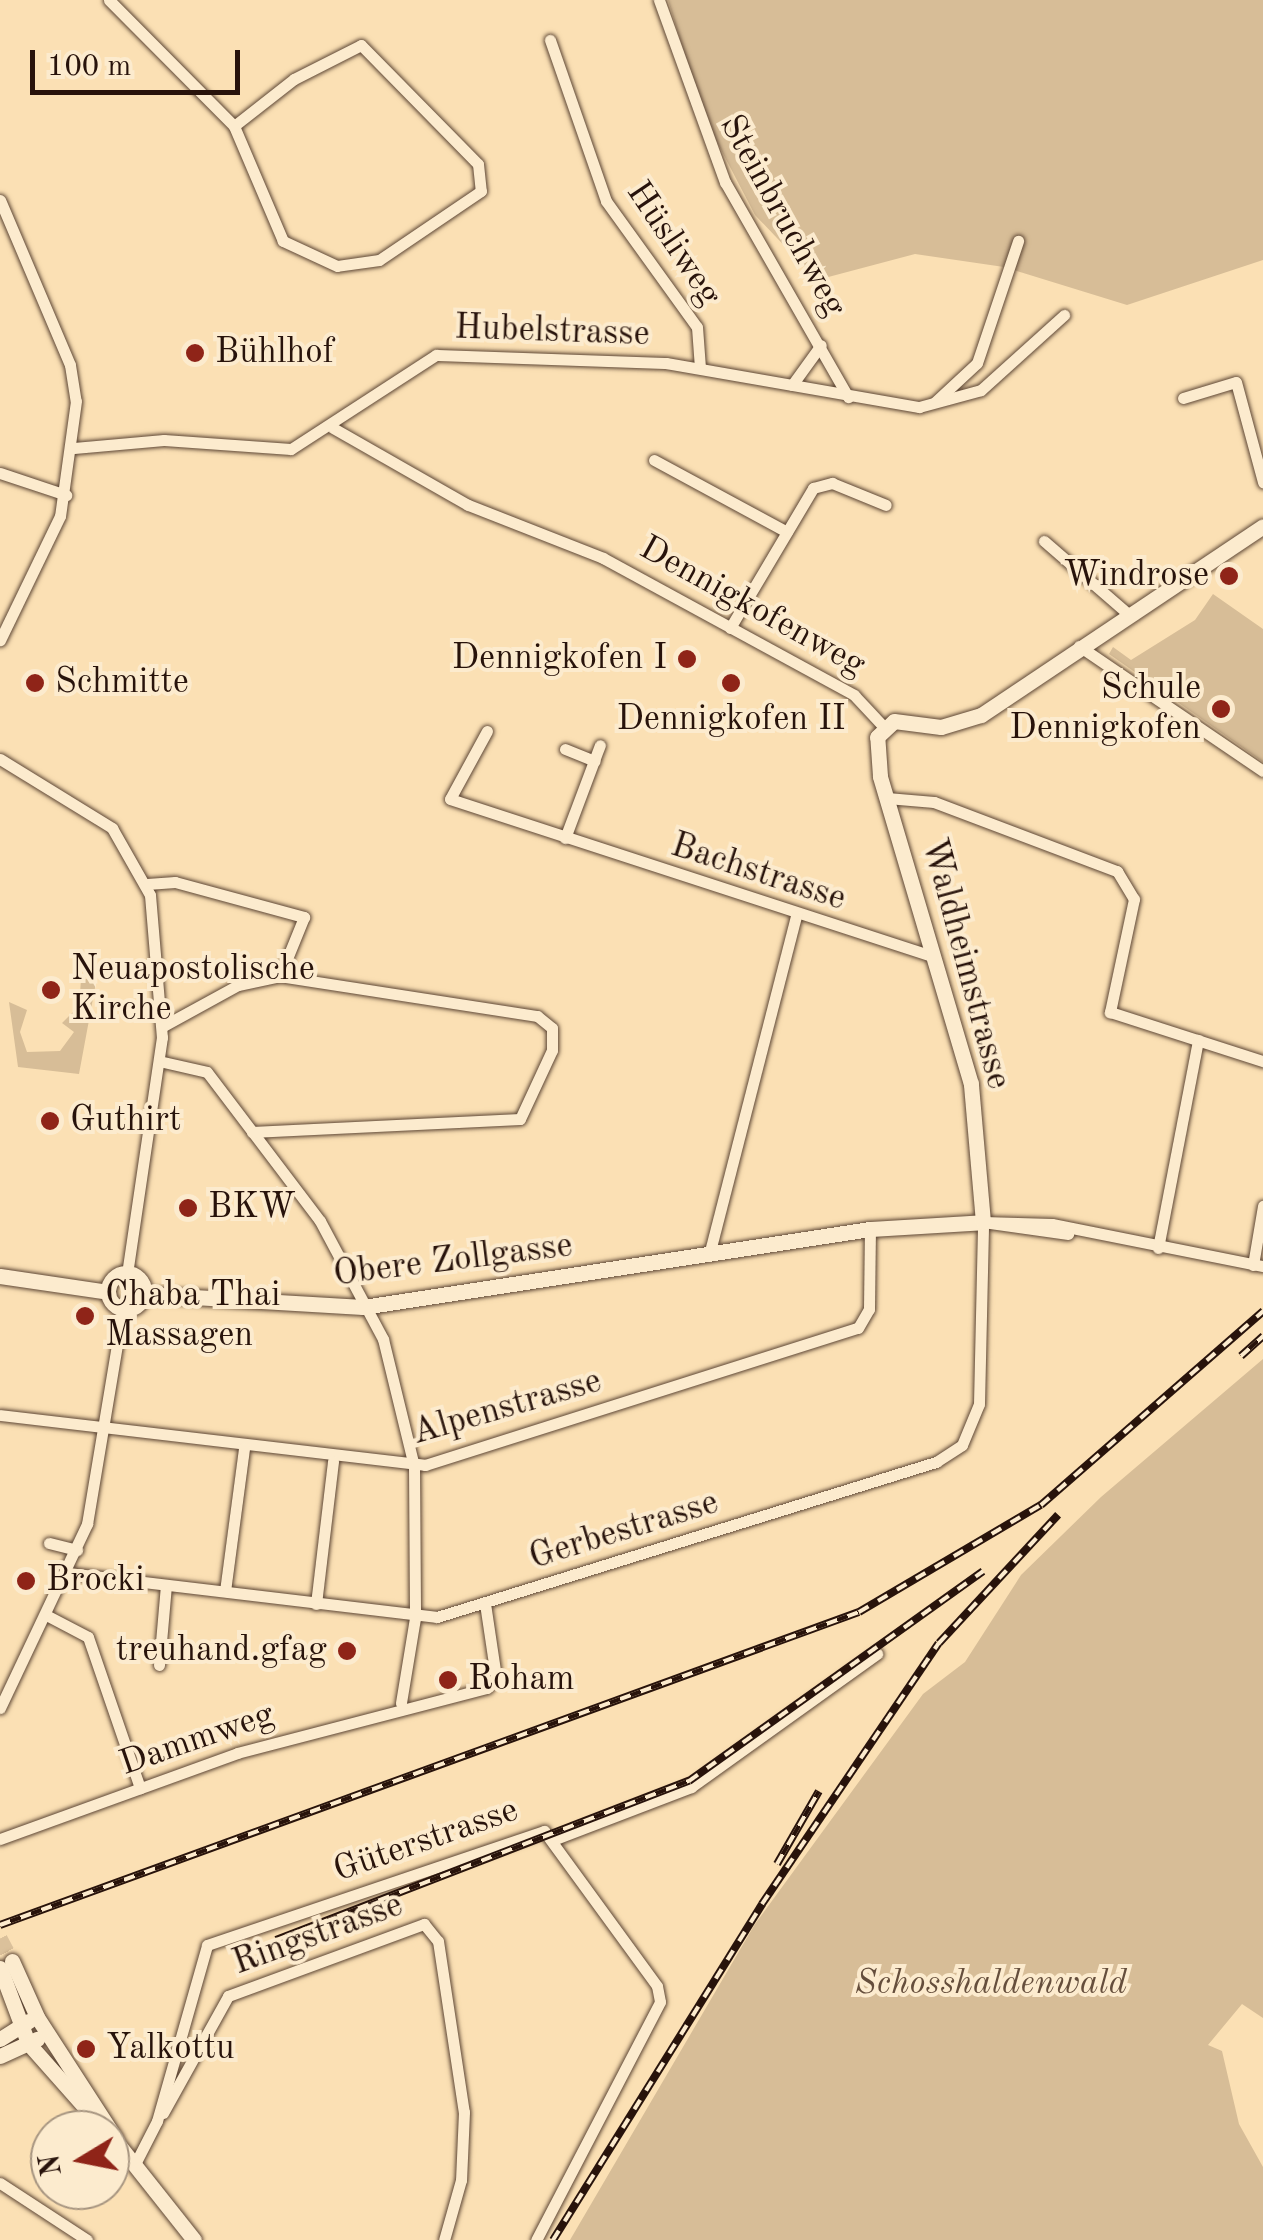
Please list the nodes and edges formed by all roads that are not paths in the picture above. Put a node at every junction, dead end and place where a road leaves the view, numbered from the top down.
1 (109, 0) edge
2 (659, 0) edge
3 (550, 40) dead end
4 (234, 126) junction
5 (0, 200) edge
6 (1018, 241) dead end
7 (1064, 315) dead end
8 (821, 345) junction
9 (700, 368) junction
10 (792, 384) junction
11 (848, 397) junction
12 (1184, 398) dead end
13 (935, 402) junction
14 (334, 428) junction
15 (74, 448) junction
16 (654, 460) dead end
17 (0, 473) edge
18 (1263, 482) edge
19 (66, 495) junction
20 (886, 505) dead end
21 (1263, 526) edge
22 (787, 532) junction
23 (1044, 541) dead end
24 (1126, 612) junction
25 (730, 628) junction
26 (0, 640) edge
27 (1080, 646) junction
28 (883, 726) junction
29 (487, 731) dead end
30 (600, 745) dead end
31 (565, 749) dead end
32 (0, 759) edge
33 (594, 760) junction
34 (1263, 771) edge
35 (886, 798) junction
36 (565, 838) junction
37 (147, 884) junction
38 (796, 916) junction
39 (935, 956) junction
40 (280, 976) junction
41 (162, 1026) junction
42 (1198, 1040) junction
43 (159, 1061) junction
44 (1263, 1061) edge
45 (252, 1132) junction
46 (1263, 1206) edge
47 (984, 1222) junction
48 (870, 1229) junction
49 (1158, 1248) junction
50 (709, 1255) junction
51 (1260, 1266) edge
52 (128, 1274) junction
53 (0, 1276) edge
54 (108, 1292) junction
55 (143, 1294) junction
56 (363, 1308) junction
57 (122, 1309) junction
58 (0, 1416) edge
59 (106, 1431) junction
60 (244, 1448) junction
61 (333, 1461) junction
62 (414, 1466) junction
63 (49, 1543) dead end
64 (77, 1550) junction
65 (68, 1573) junction
66 (166, 1584) junction
67 (225, 1592) junction
68 (485, 1603) junction
69 (316, 1604) junction
70 (48, 1616) junction
71 (415, 1618) junction
72 (877, 1654) dead end
73 (158, 1665) dead end
74 (400, 1704) junction
75 (0, 1708) edge
76 (140, 1788) junction
77 (0, 1839) edge
78 (553, 1840) junction
79 (6, 1964) edge
80 (36, 2017) junction
81 (20, 2026) junction
82 (47, 2034) junction
83 (0, 2039) edge
84 (32, 2046) junction
85 (0, 2056) edge
86 (89, 2110) edge
87 (95, 2110) edge
88 (158, 2121) junction
89 (130, 2158) edge
90 (135, 2164) junction
91 (0, 2183) edge
92 (188, 2238) edge
93 (88, 2240) edge
94 (444, 2240) edge
95 (536, 2240) edge

1 - 4 street
2 - 8 street, Steinbruchweg
3 - 9 street, Hüsliweg
4 - 4 street
5 - 15 street
6 - 13 street
7 - 13 street, Hubelstrasse
8 - 10 street, Steinbruchweg
8 - 11 street, Steinbruchweg
9 - 10 street, Hubelstrasse
9 - 14 street, Hubelstrasse
10 - 11 street, Hubelstrasse
11 - 13 street, Hubelstrasse
12 - 18 street
14 - 15 street, Hubelstrasse
14 - 25 street, Dennigkofenweg
15 - 19 street
16 - 22 street
17 - 19 street
19 - 26 street
20 - 22 street
21 - 24 street, Dennigkofenweg
22 - 25 street
23 - 24 street
24 - 27 street, Dennigkofenweg
25 - 28 street, Dennigkofenweg
27 - 28 street, Dennigkofenweg
27 - 34 street
28 - 35 street, Waldheimstrasse
29 - 36 street, Bachstrasse
30 - 33 street
31 - 33 street
32 - 37 street
33 - 36 street
35 - 39 street, Waldheimstrasse
35 - 42 street
36 - 38 street, Bachstrasse
37 - 40 street
37 - 41 street
38 - 39 street, Bachstrasse
38 - 50 street
39 - 47 street, Waldheimstrasse
40 - 41 street
40 - 45 street
41 - 43 street
42 - 44 street
42 - 49 street
43 - 45 street
43 - 52 street
45 - 56 street
46 - 51 street
47 - 48 street, Obere Zollgasse
47 - 49 street, Obere Zollgasse
47 - 68 street, Gerbestrasse
48 - 50 street, Obere Zollgasse
48 - 62 street, Alpenstrasse
49 - 51 street, Obere Zollgasse
50 - 56 street, Obere Zollgasse
52 - 54 street
52 - 55 street
53 - 54 street
54 - 57 street
55 - 56 street, Obere Zollgasse
55 - 57 street
56 - 62 street
57 - 59 street
58 - 59 street, Alpenstrasse
59 - 60 street, Alpenstrasse
59 - 64 street
60 - 61 street, Alpenstrasse
60 - 67 street
61 - 62 street, Alpenstrasse
61 - 69 street
62 - 71 street
63 - 64 street
64 - 65 street
65 - 66 street, Gerbestrasse
65 - 70 street
66 - 67 street, Gerbestrasse
66 - 73 street
67 - 69 street, Gerbestrasse
68 - 71 street, Gerbestrasse
68 - 74 street, Dammweg
69 - 71 street, Gerbestrasse
70 - 75 street
70 - 76 street
71 - 74 street
72 - 78 street
74 - 76 street, Dammweg
76 - 77 street, Dammweg
78 - 88 street, Güterstrasse
78 - 95 street, Güterstrasse
79 - 80 street
79 - 81 street
80 - 81 street
80 - 82 street
81 - 83 street
81 - 84 street
82 - 84 street
82 - 87 street
84 - 85 street
84 - 86 street
88 - 90 street, Güterstrasse
88 - 94 street, Ringstrasse
89 - 90 street
90 - 92 street
91 - 93 street

